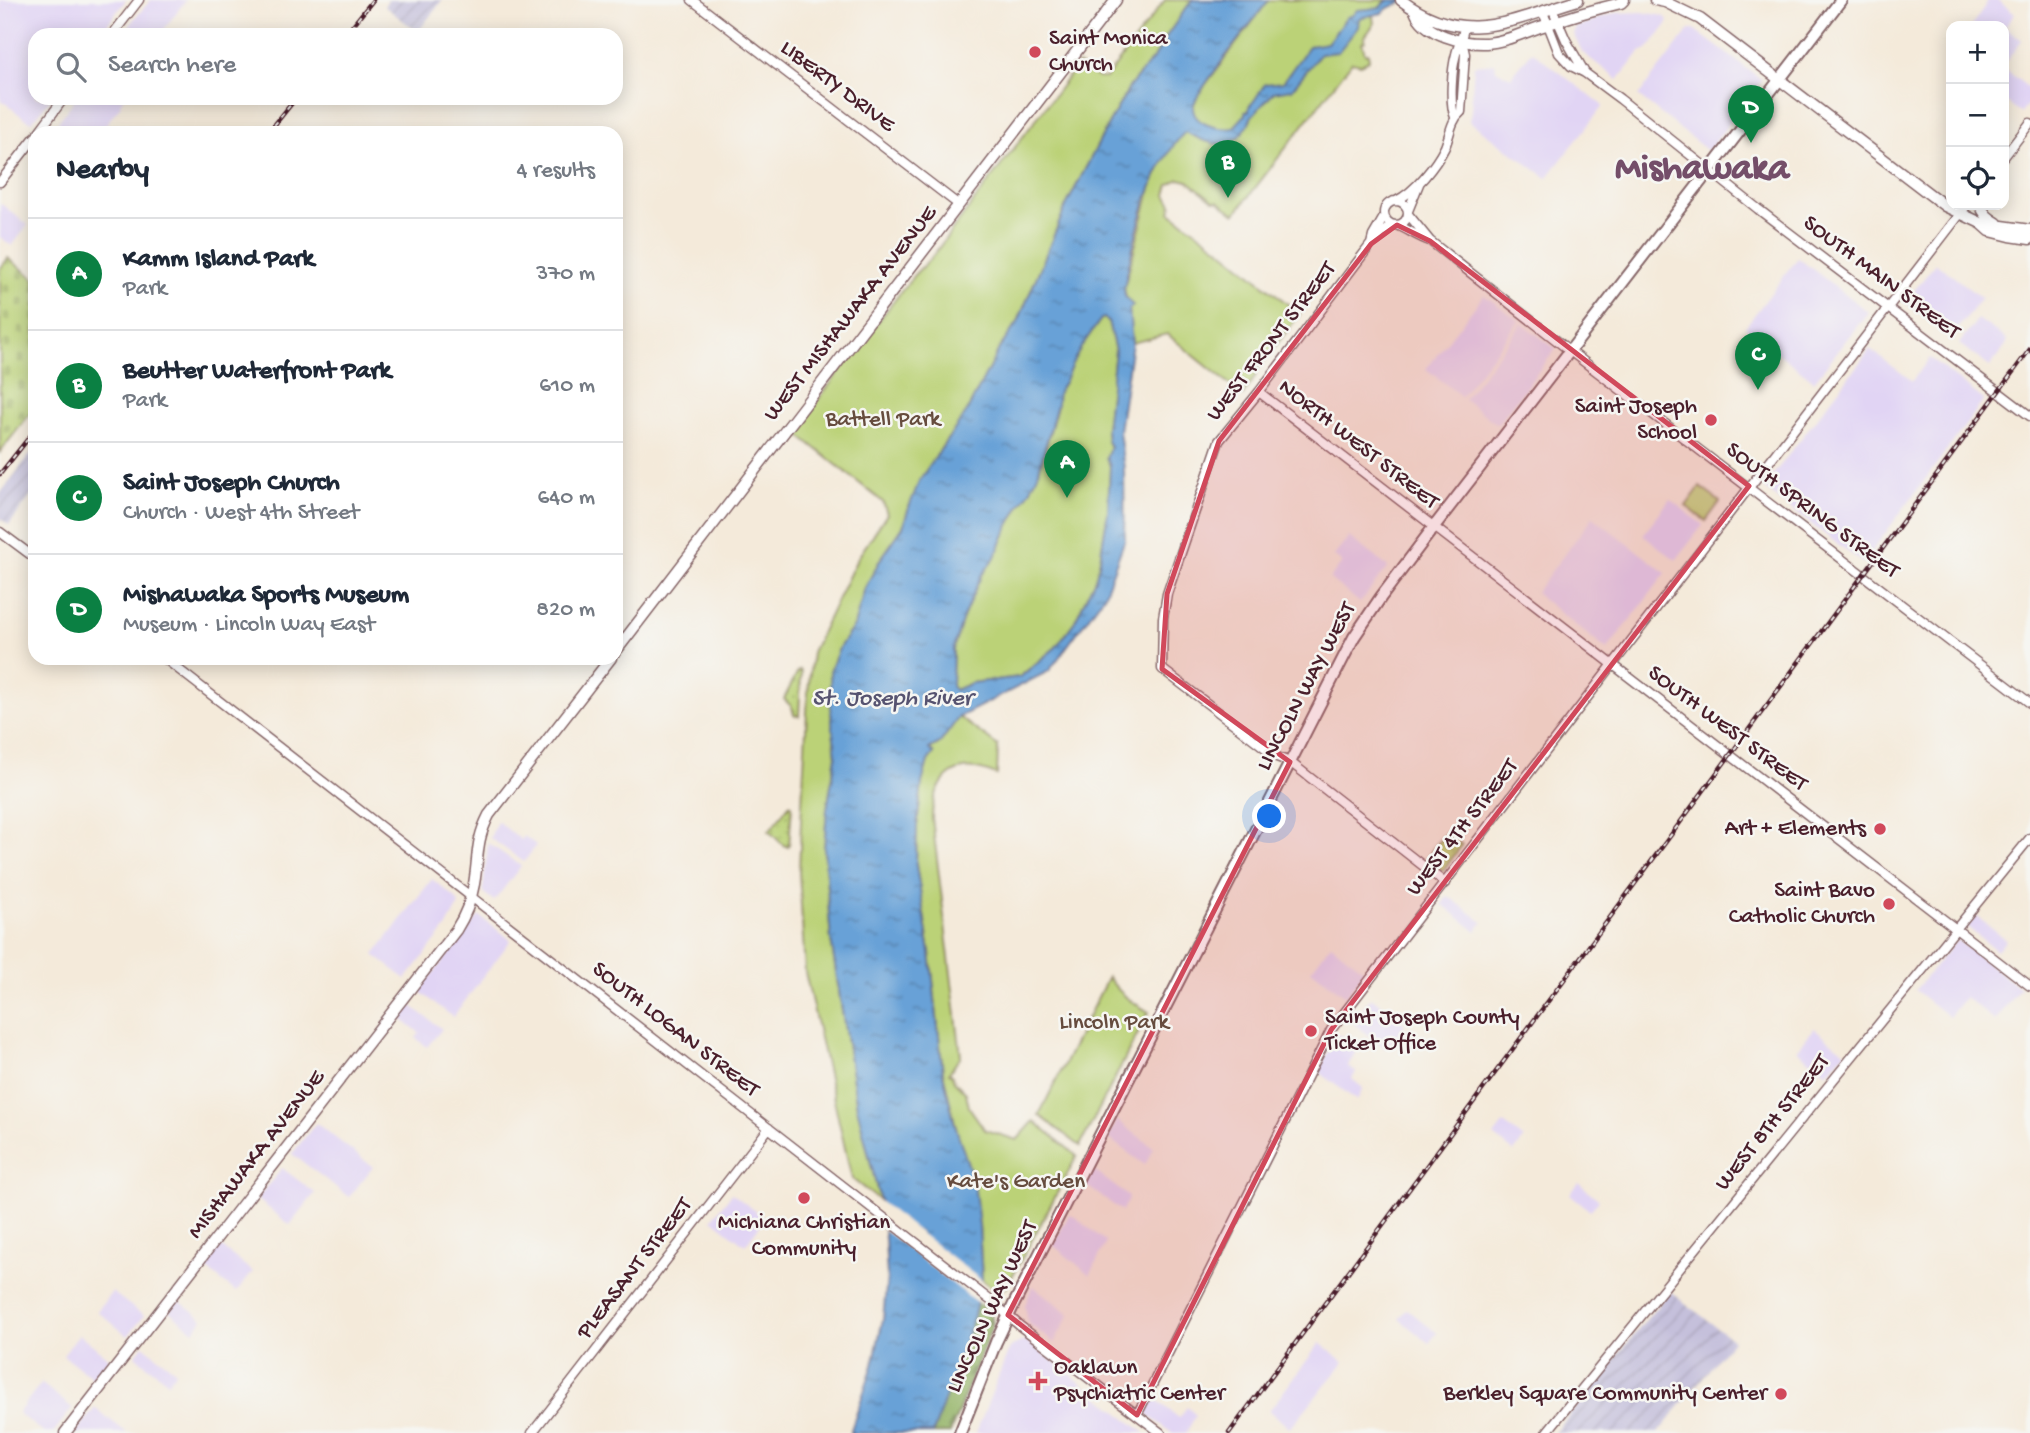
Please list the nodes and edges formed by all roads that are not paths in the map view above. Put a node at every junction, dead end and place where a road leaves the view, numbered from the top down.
1 (139, 0) edge
2 (692, 0) edge
3 (1116, 0) edge
4 (1578, 0) edge
5 (1624, 0) edge
6 (1655, 0) edge
7 (1841, 0) edge
8 (1409, 6) edge
9 (1547, 10) junction
10 (1559, 21) junction
11 (1546, 25) junction
12 (1464, 27) junction
13 (117, 28) edge
14 (1462, 41) junction
15 (1585, 73) junction
16 (1780, 79) junction
17 (59, 105) edge
18 (2030, 123) edge
19 (43, 126) edge
20 (28, 145) edge
21 (2009, 150) edge
22 (1710, 170) junction
23 (0, 182) edge
24 (1419, 184) junction
25 (1396, 201) junction
26 (1946, 201) edge
27 (959, 205) junction
28 (1963, 210) edge
29 (1965, 210) edge
30 (1983, 210) edge
31 (1408, 212) junction
32 (1384, 217) junction
33 (1981, 223) junction
34 (1395, 225) junction
35 (2000, 225) junction
36 (2030, 230) edge
37 (2030, 239) edge
38 (1430, 240) junction
39 (1371, 244) junction
40 (1888, 307) junction
41 (1570, 351) junction
42 (1259, 392) junction
43 (2030, 416) edge
44 (1749, 486) junction
45 (1433, 528) junction
46 (0, 532) edge
47 (28, 553) edge
48 (623, 642) edge
49 (173, 665) edge
50 (606, 665) edge
51 (1612, 665) junction
52 (2030, 703) edge
53 (1290, 762) junction
54 (2030, 838) edge
55 (1446, 883) junction
56 (471, 896) junction
57 (1955, 929) junction
58 (2030, 986) edge
59 (769, 1128) junction
60 (1008, 1315) junction
61 (1137, 1415) junction
62 (65, 1433) edge
63 (532, 1433) edge
64 (960, 1433) edge
65 (1161, 1433) edge
66 (1546, 1433) edge

1 - 13 street
2 - 27 street, LIBERTY DRIVE
3 - 27 main road, WEST MISHAWAKA AVENUE
4 - 9 main road
5 - 10 main road
6 - 16 main road
7 - 16 main road, LINCOLN WAY WEST
8 - 12 main road
8 - 14 main road
9 - 10 street
9 - 11 street, SOUTH MAIN STREET
9 - 12 main road
10 - 11 main road
10 - 15 street
11 - 14 main road
11 - 15 street, SOUTH MAIN STREET
12 - 14 street
14 - 24 street
15 - 22 street, SOUTH MAIN STREET
16 - 22 main road, LINCOLN WAY WEST
16 - 26 main road
17 - 19 street
18 - 21 street
20 - 23 street
22 - 40 street, SOUTH MAIN STREET
22 - 41 main road, LINCOLN WAY WEST
24 - 25 street
24 - 31 street
25 - 31 street
25 - 32 street
27 - 48 main road, WEST MISHAWAKA AVENUE
28 - 40 street, WEST 4TH STREET
29 - 33 main road
30 - 35 main road
31 - 34 street
31 - 38 street
32 - 34 street
32 - 39 street, WEST FRONT STREET
33 - 35 main road
33 - 37 main road
34 - 38 street
34 - 39 street, WEST FRONT STREET
35 - 36 main road
38 - 41 street, SOUTH SPRING STREET
39 - 42 street, WEST FRONT STREET
40 - 43 street, SOUTH MAIN STREET
40 - 44 street, WEST 4TH STREET
41 - 44 street, SOUTH SPRING STREET
41 - 45 main road, LINCOLN WAY WEST
42 - 45 street, NORTH WEST STREET
42 - 53 street, WEST FRONT STREET
44 - 51 street, WEST 4TH STREET
44 - 52 street, SOUTH SPRING STREET
45 - 51 street, SOUTH WEST STREET
45 - 53 main road, LINCOLN WAY WEST
46 - 47 street
49 - 56 street, SOUTH LOGAN STREET
50 - 56 main road
51 - 55 street, WEST 4TH STREET
51 - 57 street, SOUTH WEST STREET
53 - 55 street
53 - 60 main road, LINCOLN WAY WEST
54 - 57 street, WEST 8TH STREET
55 - 61 street, WEST 4TH STREET
56 - 59 street, SOUTH LOGAN STREET
56 - 62 main road, MISHAWAKA AVENUE
57 - 58 street, SOUTH WEST STREET
57 - 66 street, WEST 8TH STREET
59 - 60 street, SOUTH LOGAN STREET
59 - 63 street, PLEASANT STREET
60 - 61 street, SOUTH LOGAN STREET
60 - 64 main road, LINCOLN WAY WEST
61 - 65 street, SOUTH LOGAN STREET

